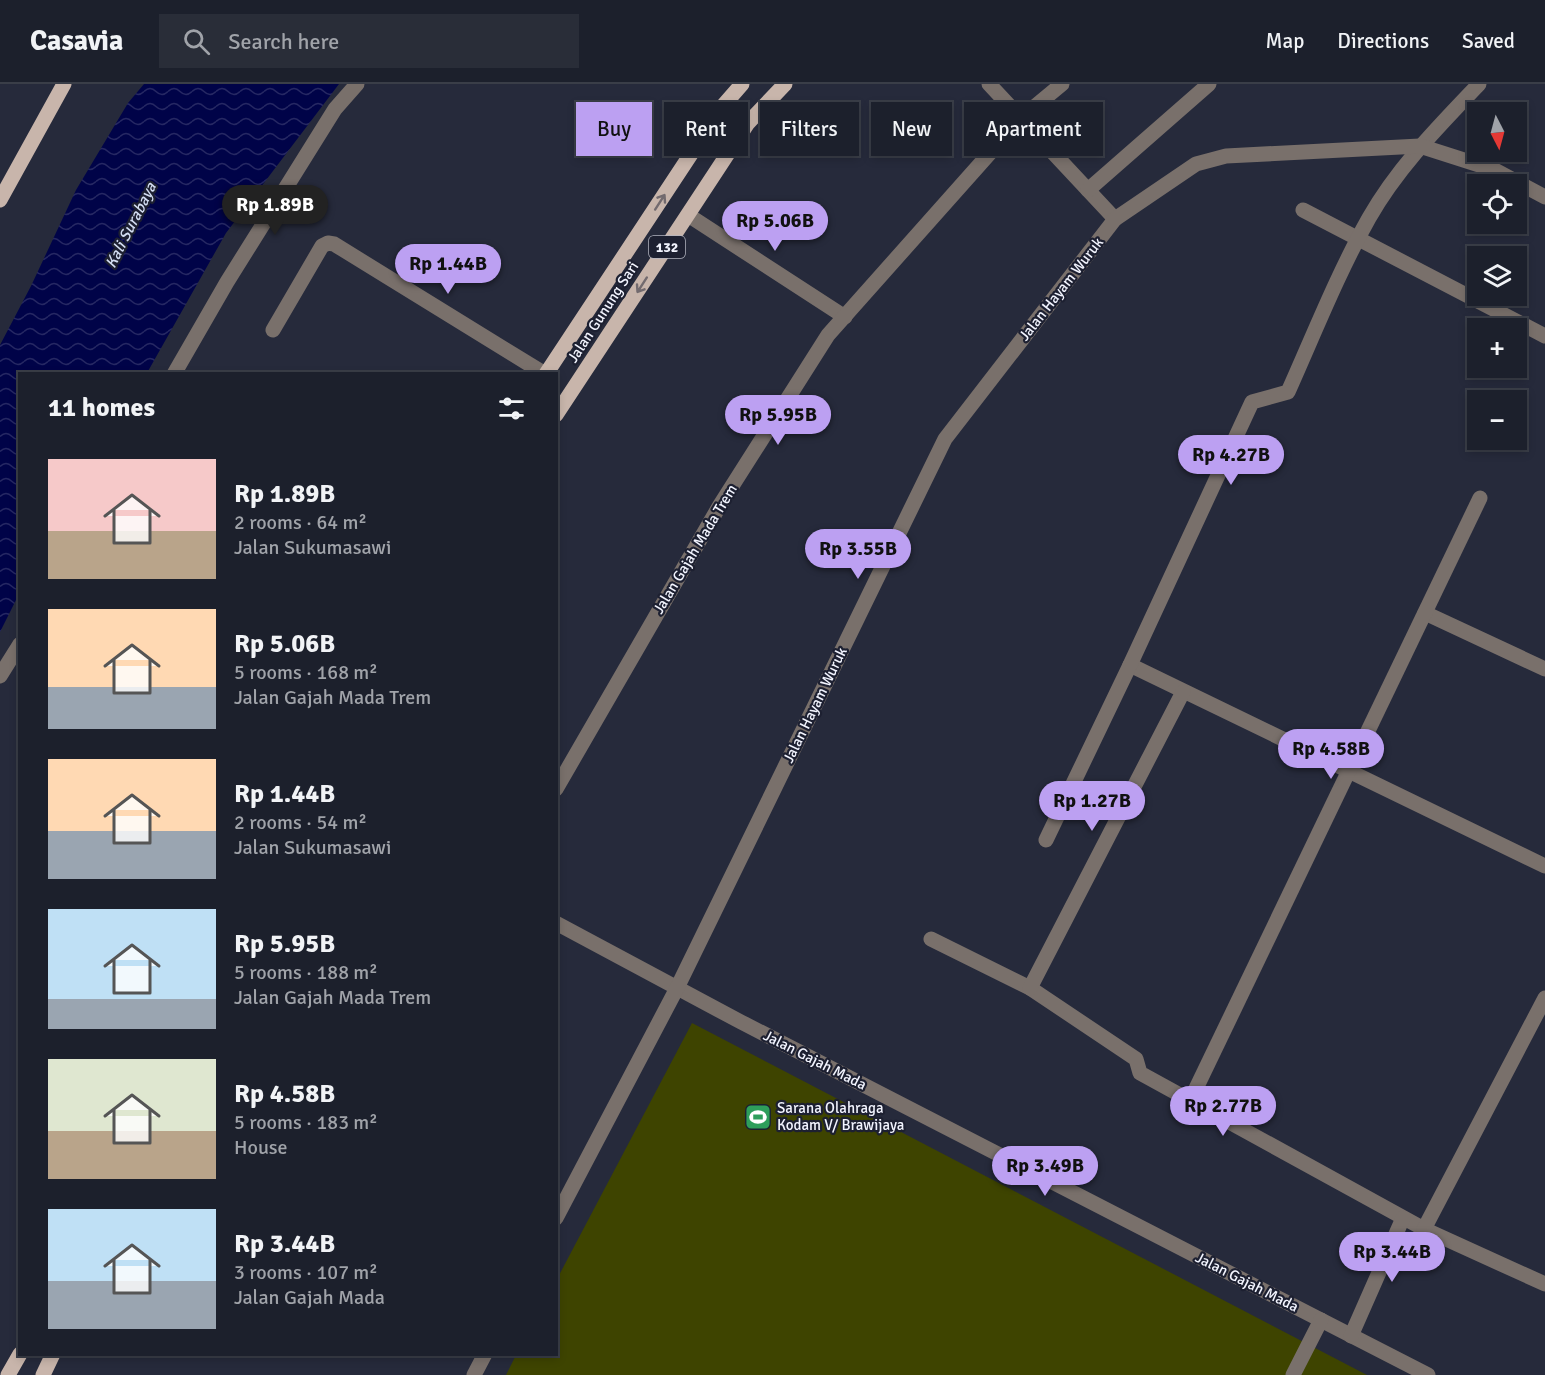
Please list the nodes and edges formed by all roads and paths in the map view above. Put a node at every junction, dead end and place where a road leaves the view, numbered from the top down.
1 (64, 84) edge
2 (357, 84) edge
3 (785, 84) edge
4 (989, 84) edge
5 (1062, 84) edge
6 (1209, 84) edge
7 (1479, 84) edge
8 (736, 86) edge
9 (1006, 102) edge
10 (1040, 102) edge
11 (1419, 146) junction
12 (987, 156) edge
13 (1056, 156) edge
14 (1088, 190) junction
15 (1545, 197) edge
16 (0, 200) edge
17 (1303, 210) dead end
18 (688, 214) junction
19 (1115, 219) junction
20 (1358, 240) junction
21 (844, 316) junction
22 (273, 330) dead end
23 (1545, 336) edge
24 (175, 372) edge
25 (543, 372) edge
26 (547, 372) edge
27 (558, 412) edge
28 (1480, 498) dead end
29 (1425, 613) junction
30 (18, 647) edge
31 (1130, 665) junction
32 (1545, 669) edge
33 (0, 676) edge
34 (1183, 692) junction
35 (1349, 770) junction
36 (558, 786) edge
37 (1046, 840) dead end
38 (1545, 866) edge
39 (558, 923) edge
40 (931, 939) dead end
41 (677, 988) junction
42 (1030, 988) junction
43 (1545, 998) edge
44 (1190, 1101) junction
45 (558, 1214) edge
46 (1403, 1218) junction
47 (1424, 1229) junction
48 (1545, 1284) edge
49 (1321, 1320) junction
50 (1351, 1336) junction
51 (19, 1356) edge
52 (484, 1356) edge
53 (8, 1375) edge
54 (474, 1375) edge
55 (1293, 1375) edge
56 (1428, 1375) edge

1 - 16 main road
2 - 24 street
3 - 18 main road, Jalan Gunung Sari / 132
4 - 9 street
5 - 10 street, Jalan Gajah Mada Trem
6 - 14 street
7 - 11 street
26 -> 8 main road, Jalan Gunung Sari / 132
11 - 15 street
11 - 19 street, Jalan Hayam Wuruk
11 - 20 street
12 - 21 street, Jalan Gajah Mada Trem
13 - 14 street
14 - 19 street
17 - 20 street
18 - 21 street
18 -> 27 main road, Jalan Gunung Sari / 132
19 - 41 street, Jalan Hayam Wuruk
20 - 23 street
20 - 31 street
21 - 36 street, Jalan Gajah Mada Trem
22 - 25 street
28 - 29 street
29 - 32 street
29 - 35 street
30 - 33 street
31 - 34 street
31 - 37 street
34 - 35 street
34 - 42 street
35 - 38 street
35 - 44 street
39 - 41 street, Jalan Gajah Mada
40 - 42 street
41 - 45 street, Jalan Hayam Wuruk
41 - 49 street, Jalan Gajah Mada
42 - 44 street
43 - 47 street
44 - 46 street
46 - 47 street
46 - 50 street
47 - 48 street
49 - 50 street, Jalan Gajah Mada
49 - 55 street
50 - 56 street, Jalan Gajah Mada
51 - 53 main road
52 - 54 street

